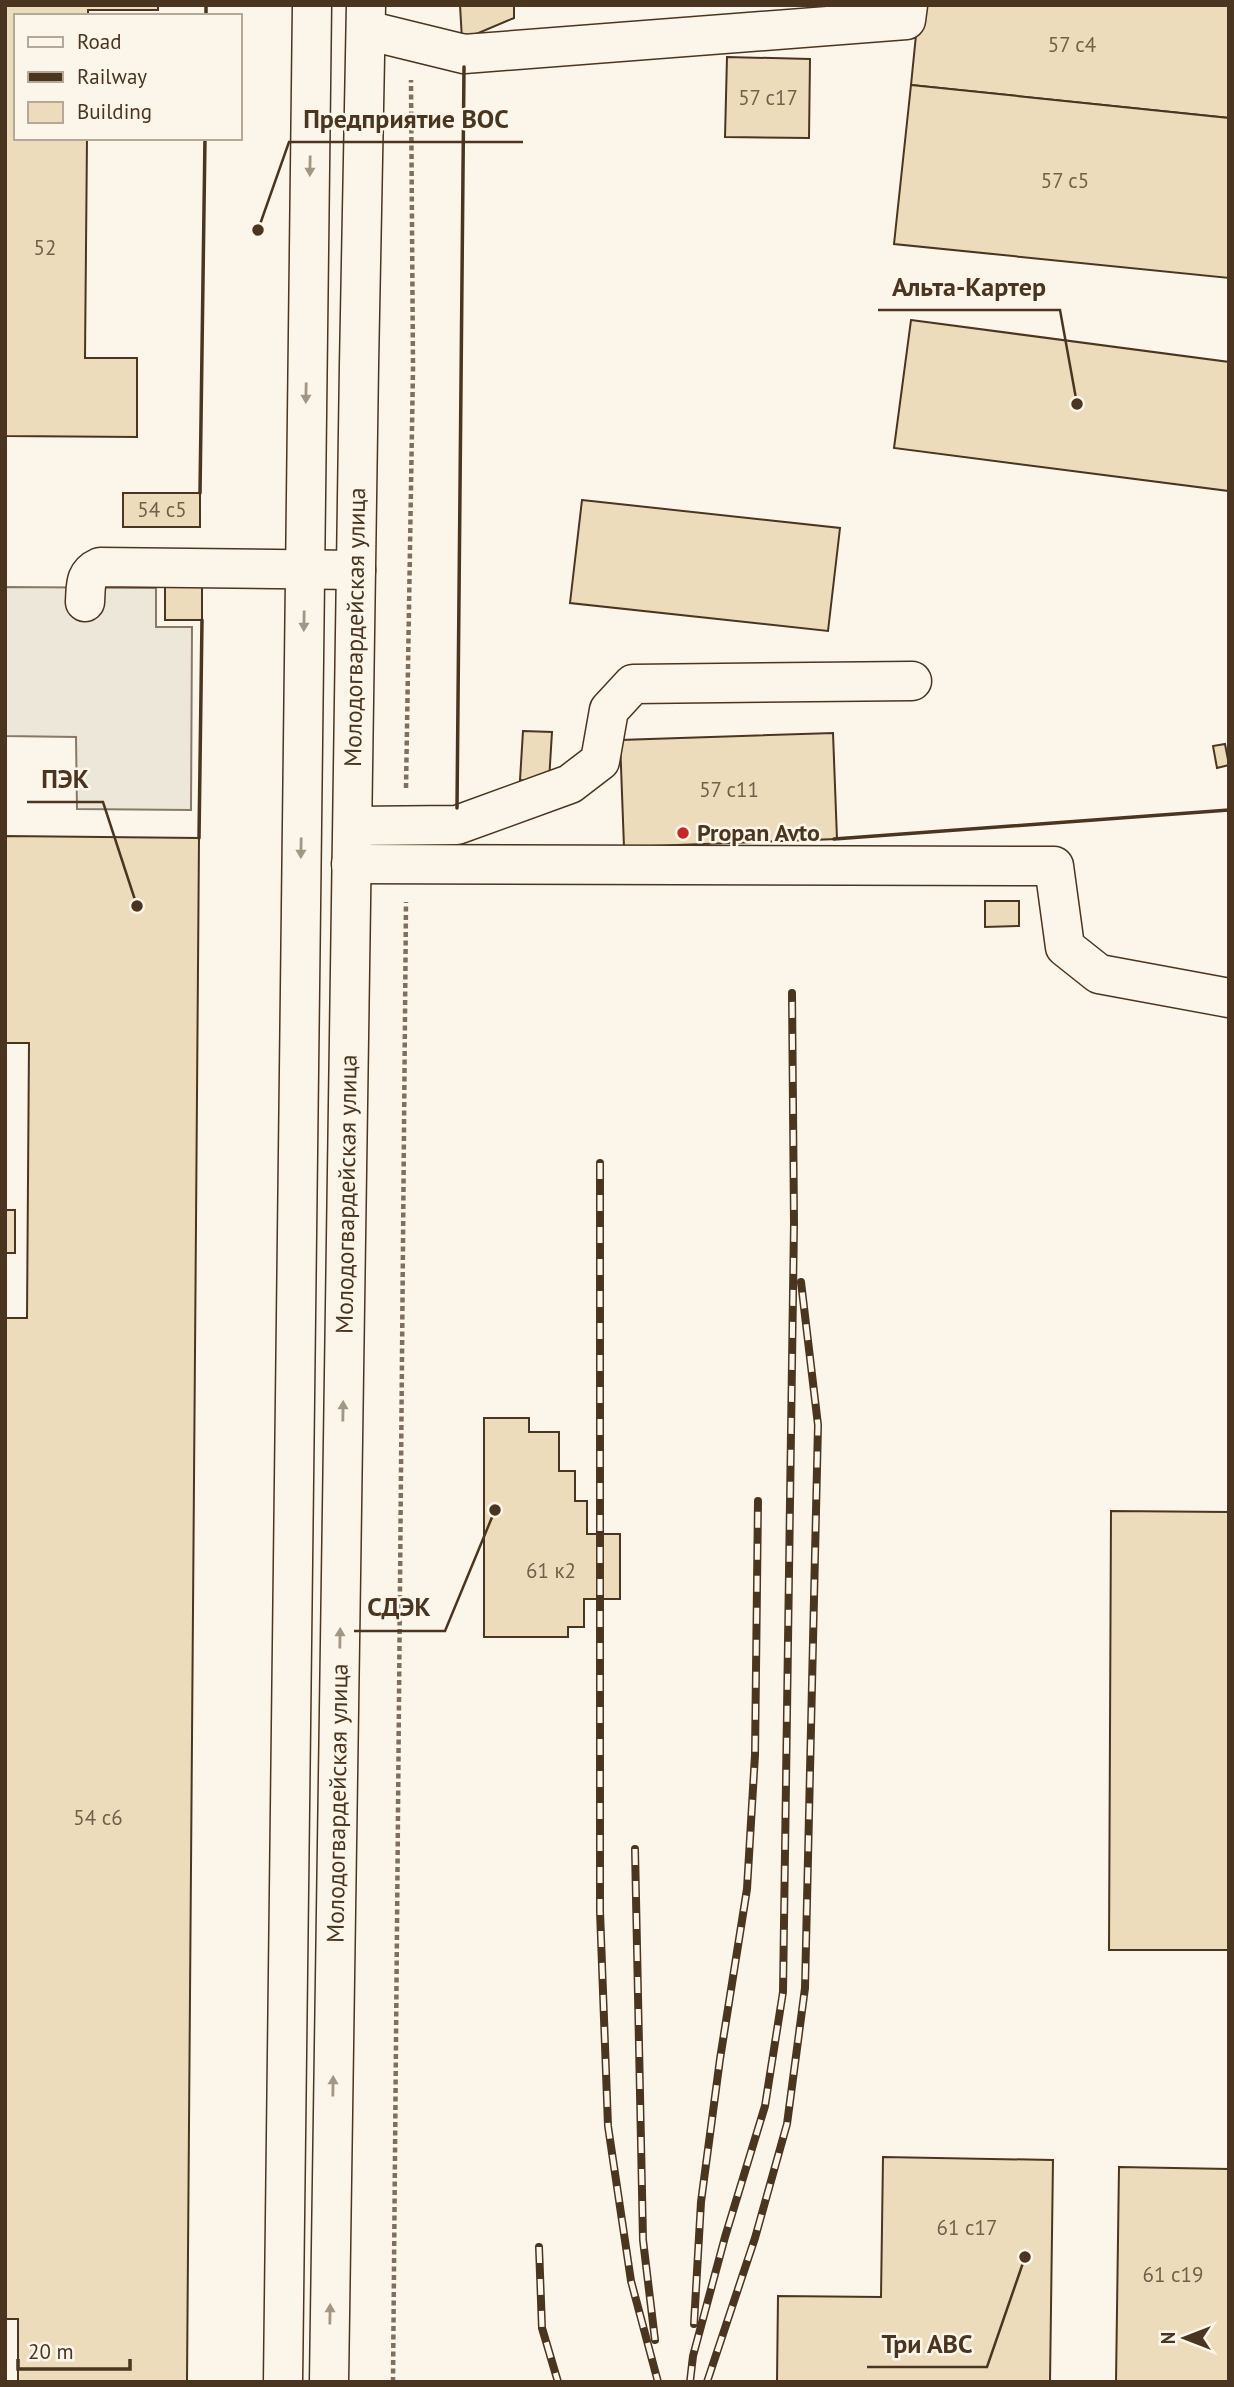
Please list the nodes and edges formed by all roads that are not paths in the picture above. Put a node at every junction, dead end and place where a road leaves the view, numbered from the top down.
1 (312, 5) edge
2 (908, 5) edge
3 (366, 18) edge
4 (304, 570) junction
5 (356, 570) junction
6 (85, 602) dead end
7 (912, 681) dead end
8 (353, 826) junction
9 (406, 844) junction
10 (351, 863) junction
11 (1229, 998) edge
12 (283, 2382) edge
13 (329, 2382) edge

1 -> 4 main road, Молодогвардейская улица
2 - 3 main road
3 - 5 main road, Молодогвардейская улица
4 - 5 main road
4 - 6 main road
4 -> 12 main road, Молодогвардейская улица
5 - 8 main road, Молодогвардейская улица
7 - 9 main road
8 - 9 main road
8 - 10 main road, Молодогвардейская улица
9 - 10 main road
9 - 11 main road
13 -> 10 main road, Молодогвардейская улица

